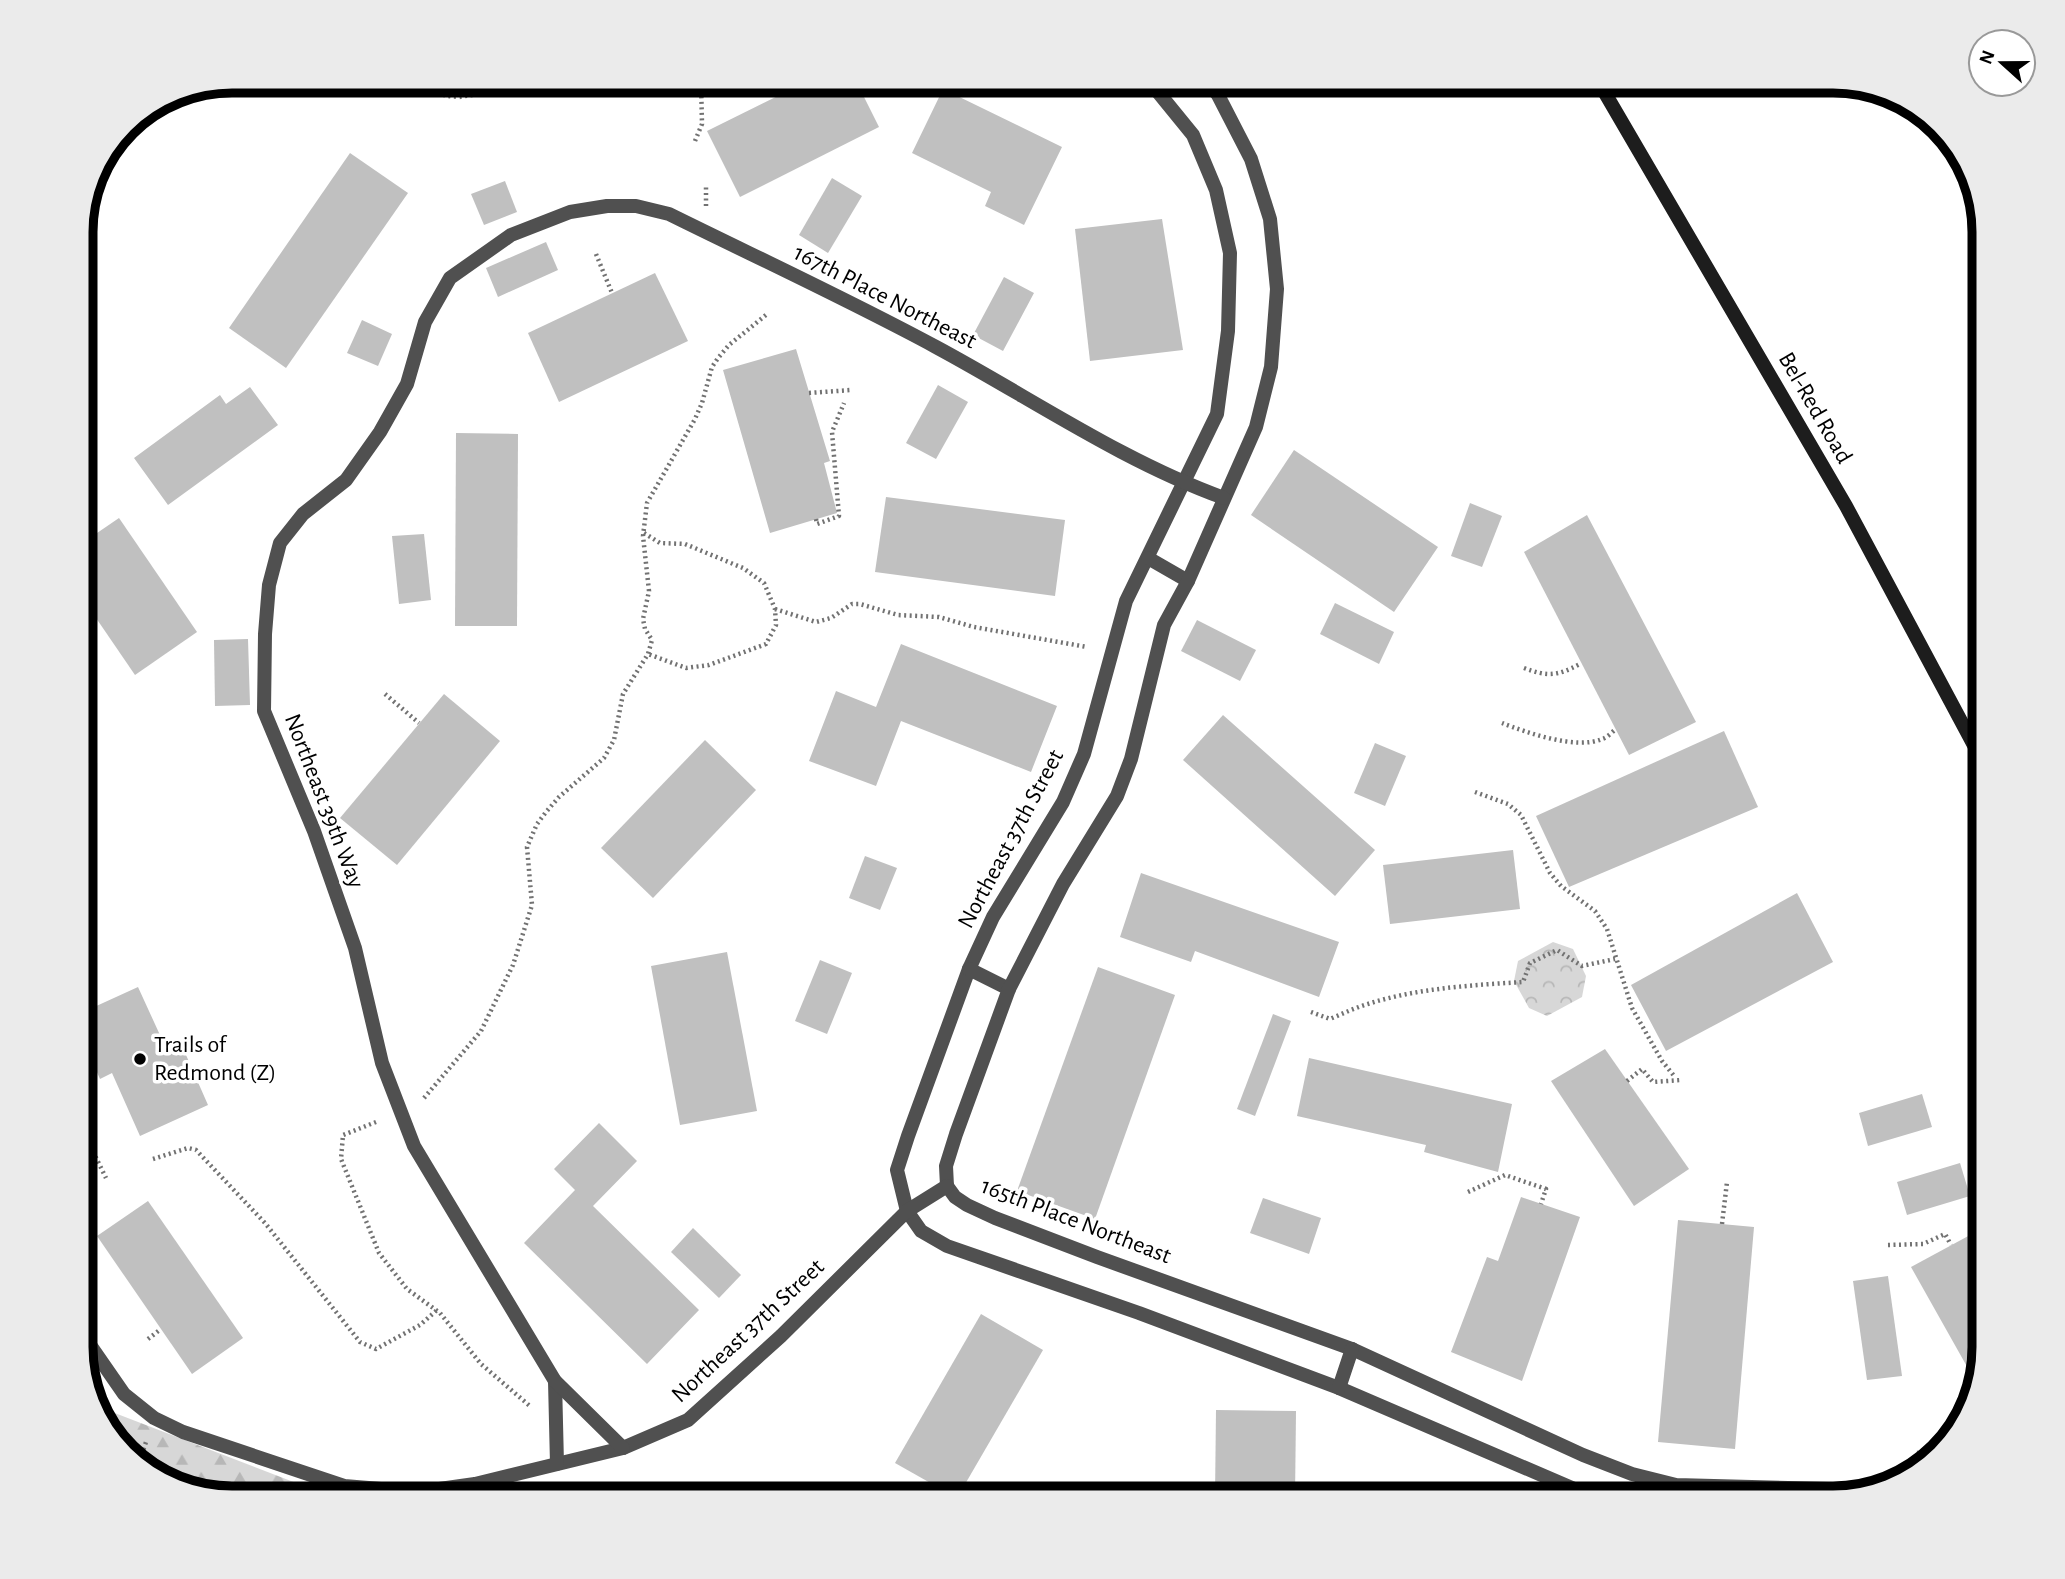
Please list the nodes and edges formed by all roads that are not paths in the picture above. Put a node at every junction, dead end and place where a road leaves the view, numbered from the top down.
1 (1159, 93) edge
2 (1217, 93) edge
3 (1606, 93) edge
4 (512, 235) joint
5 (1183, 483) junction
6 (1224, 498) junction
7 (1148, 558) junction
8 (1188, 581) junction
9 (1972, 742) edge
10 (969, 969) junction
11 (1009, 989) junction
12 (947, 1186) junction
13 (907, 1211) junction
14 (93, 1347) edge
15 (1352, 1349) junction
16 (555, 1381) junction
17 (1339, 1388) junction
18 (623, 1448) junction
19 (556, 1464) junction
20 (344, 1486) edge
21 (456, 1486) edge
22 (1565, 1486) edge
23 (1661, 1486) edge

1 - 5 street, Northeast 37th Street
2 - 6 street
3 - 9 main road, Bel-Red Road
4 - 5 street, 167th Place Northeast
4 - 16 street, Northeast 39th Way
5 - 6 street, 167th Place Northeast
5 - 7 street, Northeast 37th Street
6 - 8 street
7 - 8 street
7 - 10 street, Northeast 37th Street
8 - 11 street
10 - 11 street
10 - 13 street, Northeast 37th Street
11 - 12 street
12 - 13 street, 165th Place Northeast
12 - 15 street, 165th Place Northeast
13 - 17 street
13 - 18 street, Northeast 37th Street
14 - 20 street
15 - 17 street
15 - 23 street, 165th Place Northeast
16 - 18 street, Northeast 39th Way
16 - 19 street
17 - 22 street
18 - 19 street, Northeast 37th Street
19 - 21 street

